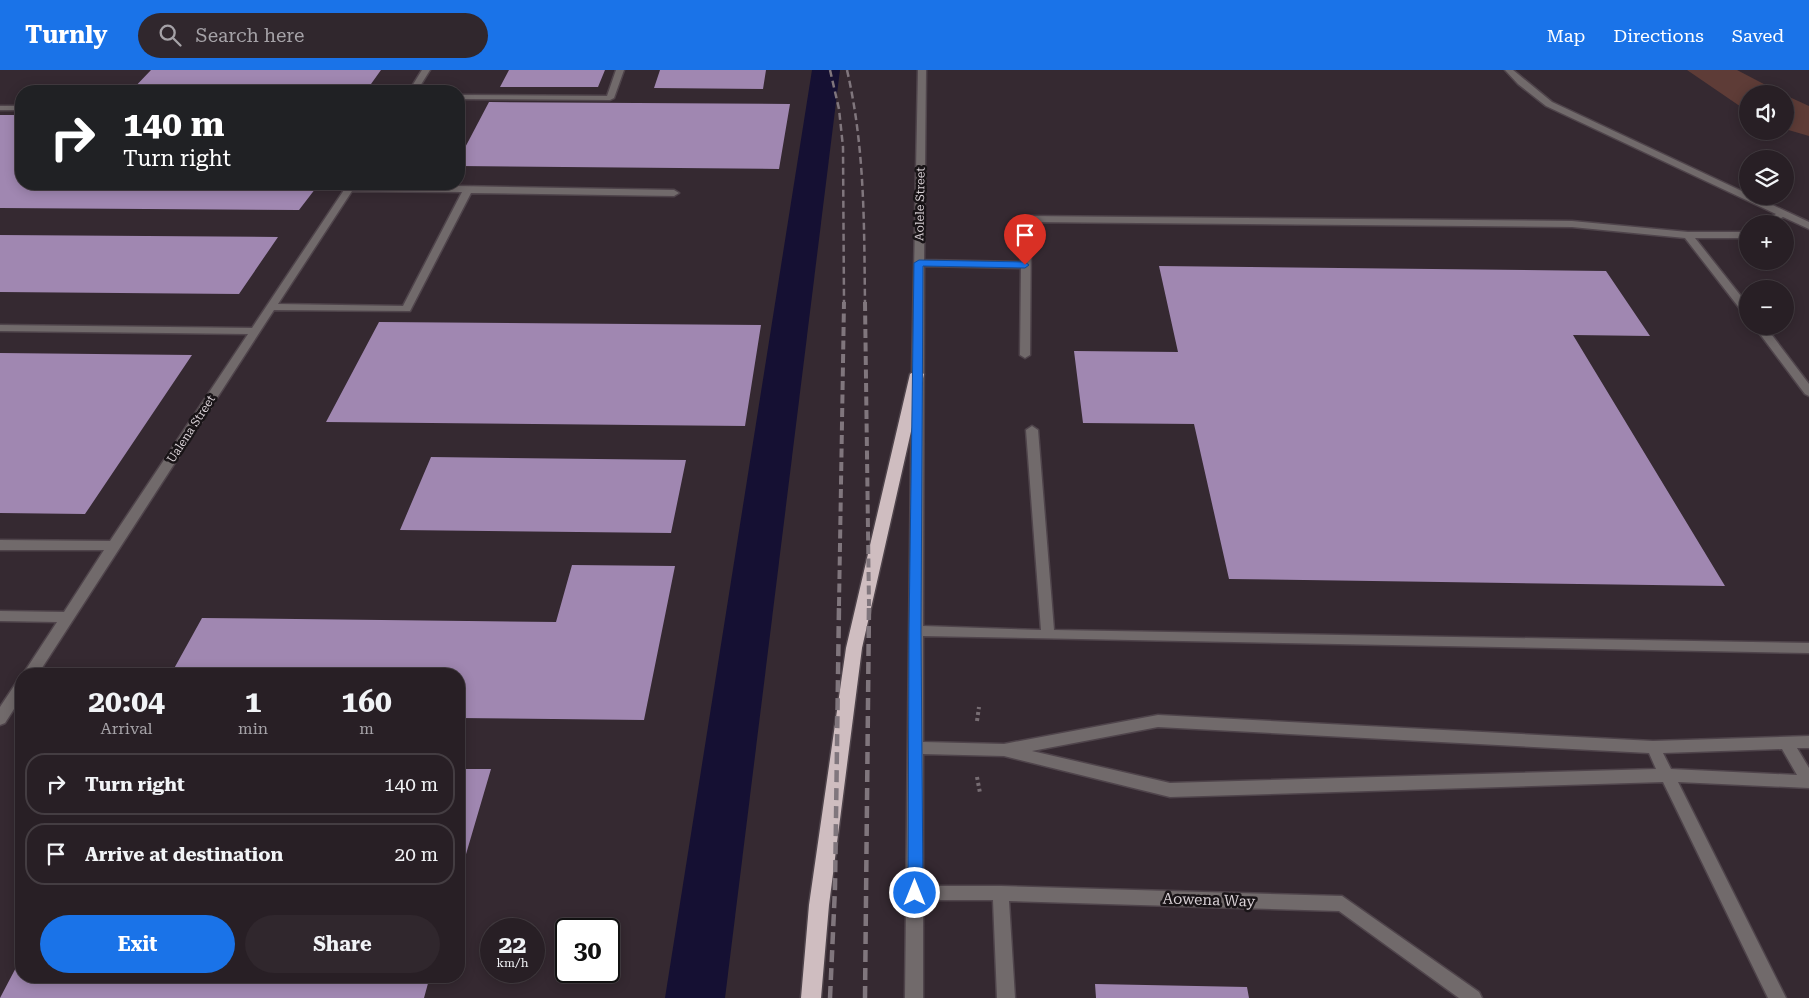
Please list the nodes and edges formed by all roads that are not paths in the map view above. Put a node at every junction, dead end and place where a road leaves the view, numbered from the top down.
1 (426, 70) edge
2 (620, 70) edge
3 (922, 70) edge
4 (1509, 70) edge
5 (417, 85) edge
6 (465, 97) edge
7 (0, 108) edge
8 (15, 108) edge
9 (347, 190) edge
10 (465, 190) edge
11 (468, 190) junction
12 (674, 193) dead end
13 (1784, 213) junction
14 (1780, 215) edge
15 (1809, 226) edge
16 (1688, 235) junction
17 (1739, 235) edge
18 (919, 263) junction
19 (1025, 265) junction
20 (1739, 300) edge
21 (271, 307) junction
22 (0, 328) edge
23 (255, 331) junction
24 (1766, 335) edge
25 (1025, 356) dead end
26 (917, 374) junction
27 (1809, 392) edge
28 (1032, 430) dead end
29 (0, 545) edge
30 (114, 546) junction
31 (0, 616) edge
32 (67, 617) junction
33 (915, 631) junction
34 (1048, 635) junction
35 (1809, 648) edge
36 (34, 668) edge
37 (15, 696) edge
38 (0, 719) edge
39 (1786, 742) junction
40 (1809, 742) edge
41 (1653, 747) junction
42 (916, 748) junction
43 (1004, 750) junction
44 (1667, 775) junction
45 (1809, 782) edge
46 (915, 893) junction
47 (1001, 893) junction
48 (811, 998) edge
49 (914, 998) edge
50 (1006, 998) edge
51 (1473, 998) edge
52 (1777, 998) edge

1 - 5 street
2 - 6 street
3 - 18 street, Aolele Street
4 - 13 street
7 - 8 street
9 - 21 street, Ualena Street
10 - 11 street
11 - 12 street
11 - 21 street
13 - 14 street
13 - 15 street
16 - 17 street
16 - 19 street
16 - 20 street
18 - 19 street
18 - 26 street, Aolele Street
19 - 25 street
21 - 23 street, Ualena Street
22 - 23 street
23 - 30 street, Ualena Street
24 - 27 street
26 - 33 street, Aolele Street
26 - 48 highway
28 - 34 street
29 - 30 street
30 - 32 street, Ualena Street
31 - 32 street
32 - 36 street, Ualena Street
33 - 34 street
33 - 42 street, Aolele Street
34 - 35 street
37 - 38 street
39 - 40 street
39 - 41 street
39 - 45 street
41 - 43 street
41 - 44 street
42 - 43 street
42 - 46 street, Aolele Street
43 - 44 street
44 - 45 street
44 - 52 street
46 - 47 street, Aowena Way
46 - 49 street, Aolele Street
47 - 50 street
47 - 51 street, Aowena Way

